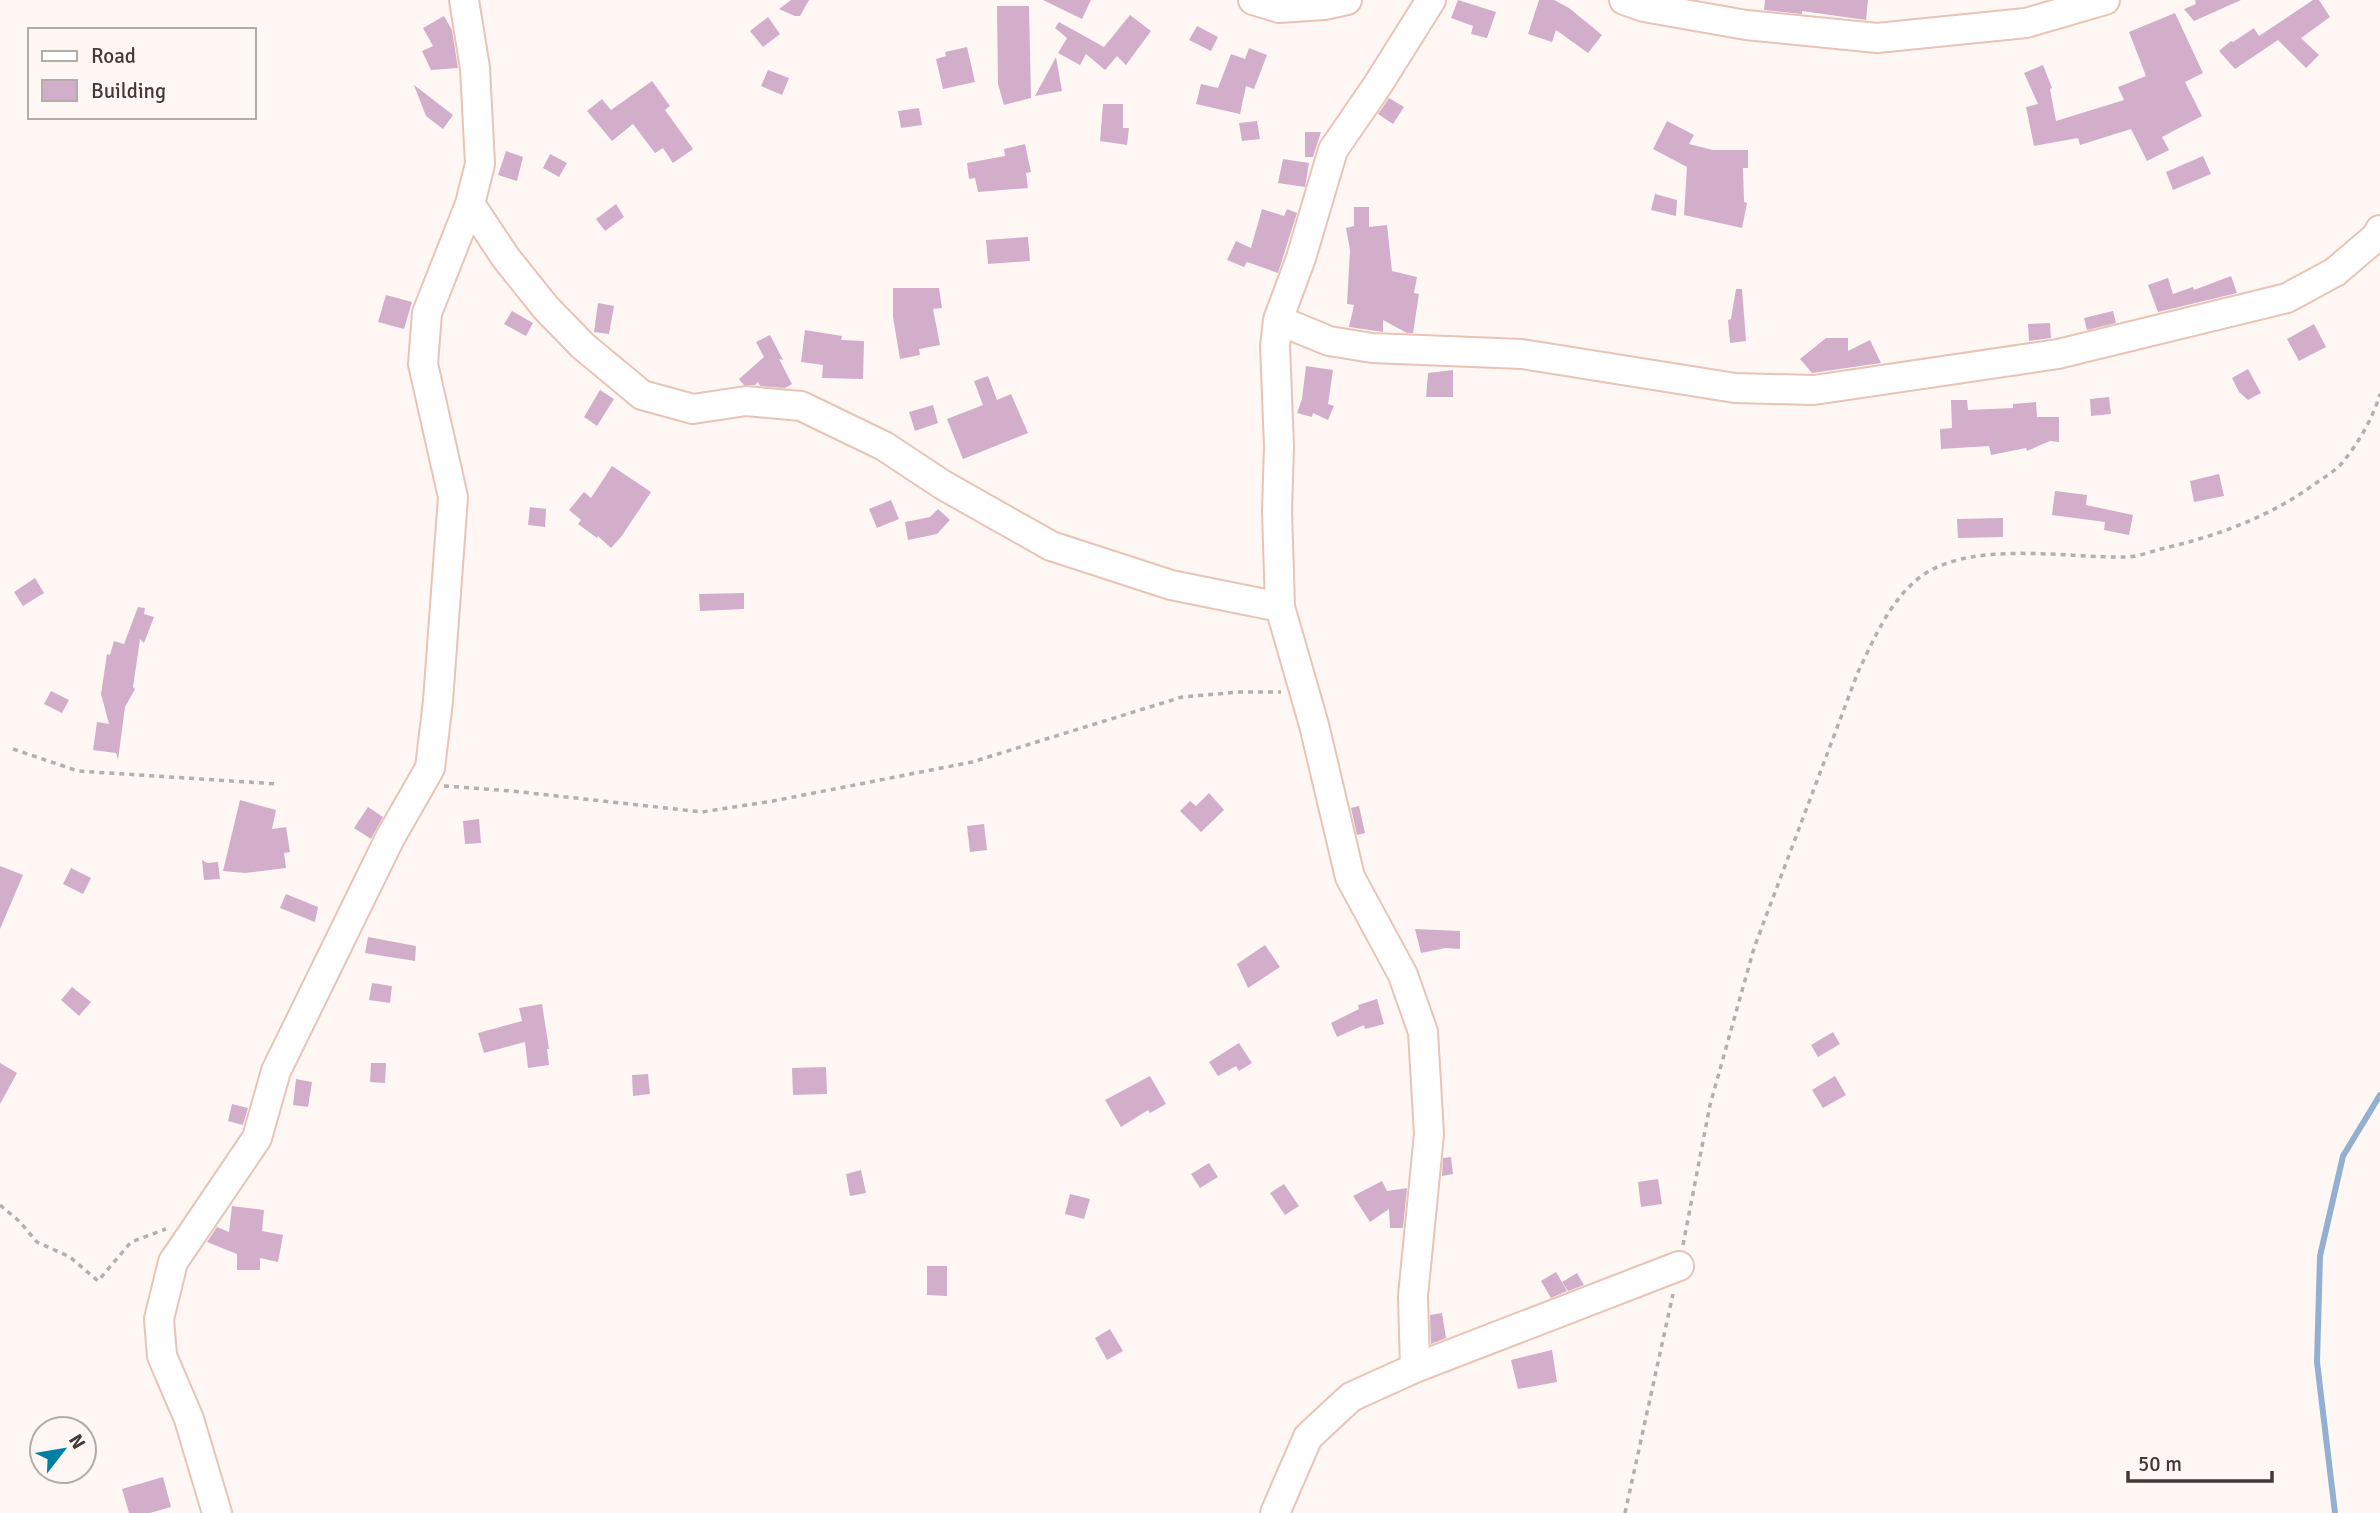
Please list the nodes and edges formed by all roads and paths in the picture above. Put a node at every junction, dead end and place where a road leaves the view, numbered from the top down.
1 (464, 0) edge
2 (1253, 0) edge
3 (1347, 0) edge
4 (1431, 0) edge
5 (1624, 0) edge
6 (2105, 0) edge
7 (470, 204) junction
8 (2380, 230) edge
9 (1278, 320) junction
10 (2380, 394) edge
11 (1280, 607) junction
12 (1305, 693) junction
13 (13, 749) dead end
14 (278, 785) dead end
15 (421, 785) junction
16 (0, 1205) edge
17 (173, 1227) dead end
18 (1679, 1266) junction
19 (1415, 1368) junction
20 (217, 1513) edge
21 (1275, 1513) edge
22 (1625, 1513) edge

1 - 7 street
2 - 3 street
4 - 9 street
5 - 6 street
7 - 11 street
7 - 15 street
8 - 9 street
9 - 11 street
10 - 18 path
11 - 12 street
12 - 15 path
12 - 19 street
13 - 14 path
15 - 20 street
16 - 17 path
18 - 19 street
18 - 22 path
19 - 21 street

